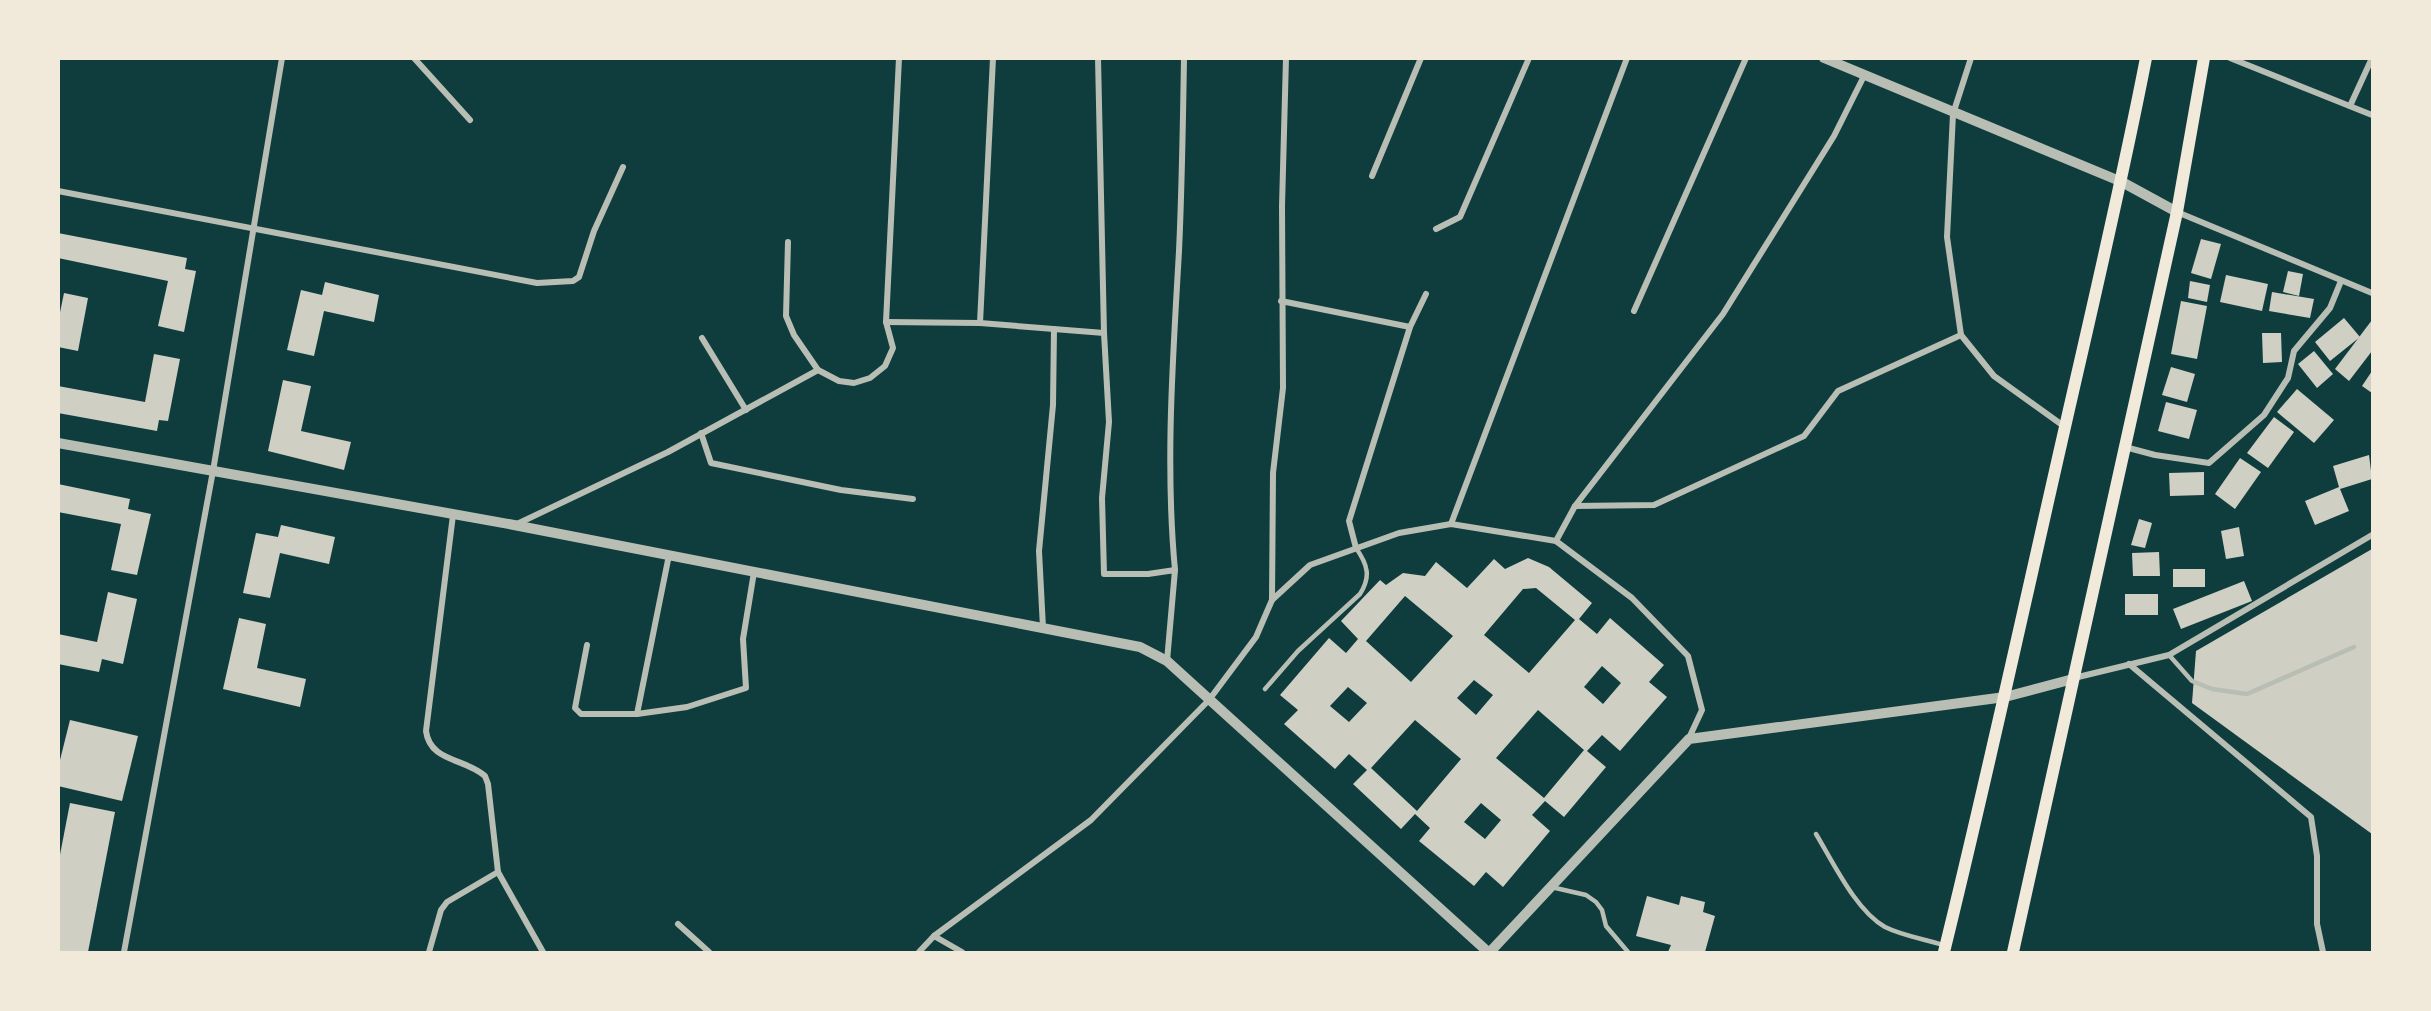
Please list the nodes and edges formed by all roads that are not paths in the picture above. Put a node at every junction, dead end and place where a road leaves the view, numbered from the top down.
1 (282, 58) edge
2 (414, 58) edge
3 (899, 58) edge
4 (993, 58) edge
5 (1098, 58) edge
6 (1184, 58) edge
7 (1286, 58) edge
8 (1421, 58) edge
9 (1529, 58) edge
10 (1627, 58) edge
11 (1746, 58) edge
12 (1824, 58) edge
13 (1971, 58) edge
14 (2146, 58) edge
15 (2204, 58) edge
16 (2230, 58) edge
17 (2372, 58) edge
18 (1864, 76) junction
19 (2350, 106) junction
20 (1953, 114) junction
21 (2373, 115) edge
22 (470, 120) dead end
23 (623, 167) dead end
24 (1372, 176) dead end
25 (2122, 182) junction
26 (58, 191) edge
27 (2177, 212) junction
28 (1436, 229) dead end
29 (255, 230) junction
30 (788, 242) dead end
31 (2341, 281) junction
32 (2373, 293) edge
33 (1426, 294) dead end
34 (1281, 301) junction
35 (1634, 310) dead end
36 (886, 322) junction
37 (980, 323) junction
38 (1410, 327) junction
39 (1054, 329) junction
40 (1104, 333) junction
41 (1961, 335) junction
42 (702, 338) dead end
43 (818, 370) junction
44 (746, 410) junction
45 (2065, 427) junction
46 (701, 433) junction
47 (58, 443) edge
48 (2125, 446) junction
49 (213, 471) junction
50 (912, 499) dead end
51 (1575, 506) junction
52 (453, 515) junction
53 (1450, 524) junction
54 (514, 525) junction
55 (2373, 535) edge
56 (1556, 541) junction
57 (1356, 548) junction
58 (669, 555) junction
59 (1174, 570) junction
60 (754, 572) junction
61 (1272, 600) junction
62 (1043, 628) junction
63 (587, 645) dead end
64 (2354, 647) dead end
65 (2169, 655) junction
66 (1167, 661) junction
67 (2128, 664) junction
68 (2073, 679) junction
69 (1265, 689) dead end
70 (2006, 697) junction
71 (1209, 700) junction
72 (637, 714) junction
73 (1689, 739) junction
74 (1816, 834) dead end
75 (498, 872) junction
76 (1551, 887) junction
77 (678, 924) dead end
78 (934, 936) junction
79 (1945, 949) edge
80 (124, 952) edge
81 (429, 952) edge
82 (543, 952) edge
83 (709, 952) edge
84 (919, 952) edge
85 (962, 952) edge
86 (1489, 952) edge
87 (1628, 952) edge
88 (2013, 952) edge
89 (2323, 952) edge

1 - 29 street
2 - 22 street
3 - 36 street
4 - 37 street
5 - 40 street
6 - 59 street
7 - 34 street
8 - 24 street
9 - 28 street
10 - 53 street
11 - 35 street
12 - 18 street
13 - 20 street
14 - 25 main road
15 - 27 main road
16 - 19 street
17 - 19 street
18 - 20 street
18 - 51 street
19 - 21 street
20 - 25 street
20 - 41 street
23 - 29 street
25 - 27 street
25 - 45 main road
26 - 29 street
27 - 31 street
27 - 48 main road
29 - 49 street
30 - 43 street
31 - 32 street
31 - 48 street
33 - 38 street
34 - 38 street
34 - 61 street
36 - 37 street
36 - 43 street
37 - 39 street
38 - 57 street
39 - 40 street
39 - 62 street
40 - 59 street
41 - 45 street
41 - 51 street
42 - 44 street
43 - 44 street
44 - 46 street
45 - 70 main road
46 - 50 street
46 - 54 street
47 - 49 street
48 - 68 main road
49 - 52 street
49 - 80 street
51 - 56 street
52 - 54 street
52 - 75 street
53 - 56 street
53 - 57 street
54 - 58 street
55 - 65 street
56 - 73 street
57 - 61 street
57 - 69 lane
58 - 60 street
58 - 72 street
59 - 66 street
60 - 62 street
60 - 72 street
61 - 71 street
62 - 66 street
63 - 72 street
64 - 65 lane
65 - 67 street
66 - 71 street
67 - 68 street
67 - 89 street
68 - 70 street
68 - 88 main road
70 - 73 street
70 - 79 main road
71 - 78 street
71 - 86 street
73 - 76 street
74 - 79 lane
75 - 81 street
75 - 82 street
76 - 86 street
76 - 87 lane
77 - 83 street
78 - 84 street
78 - 85 street

